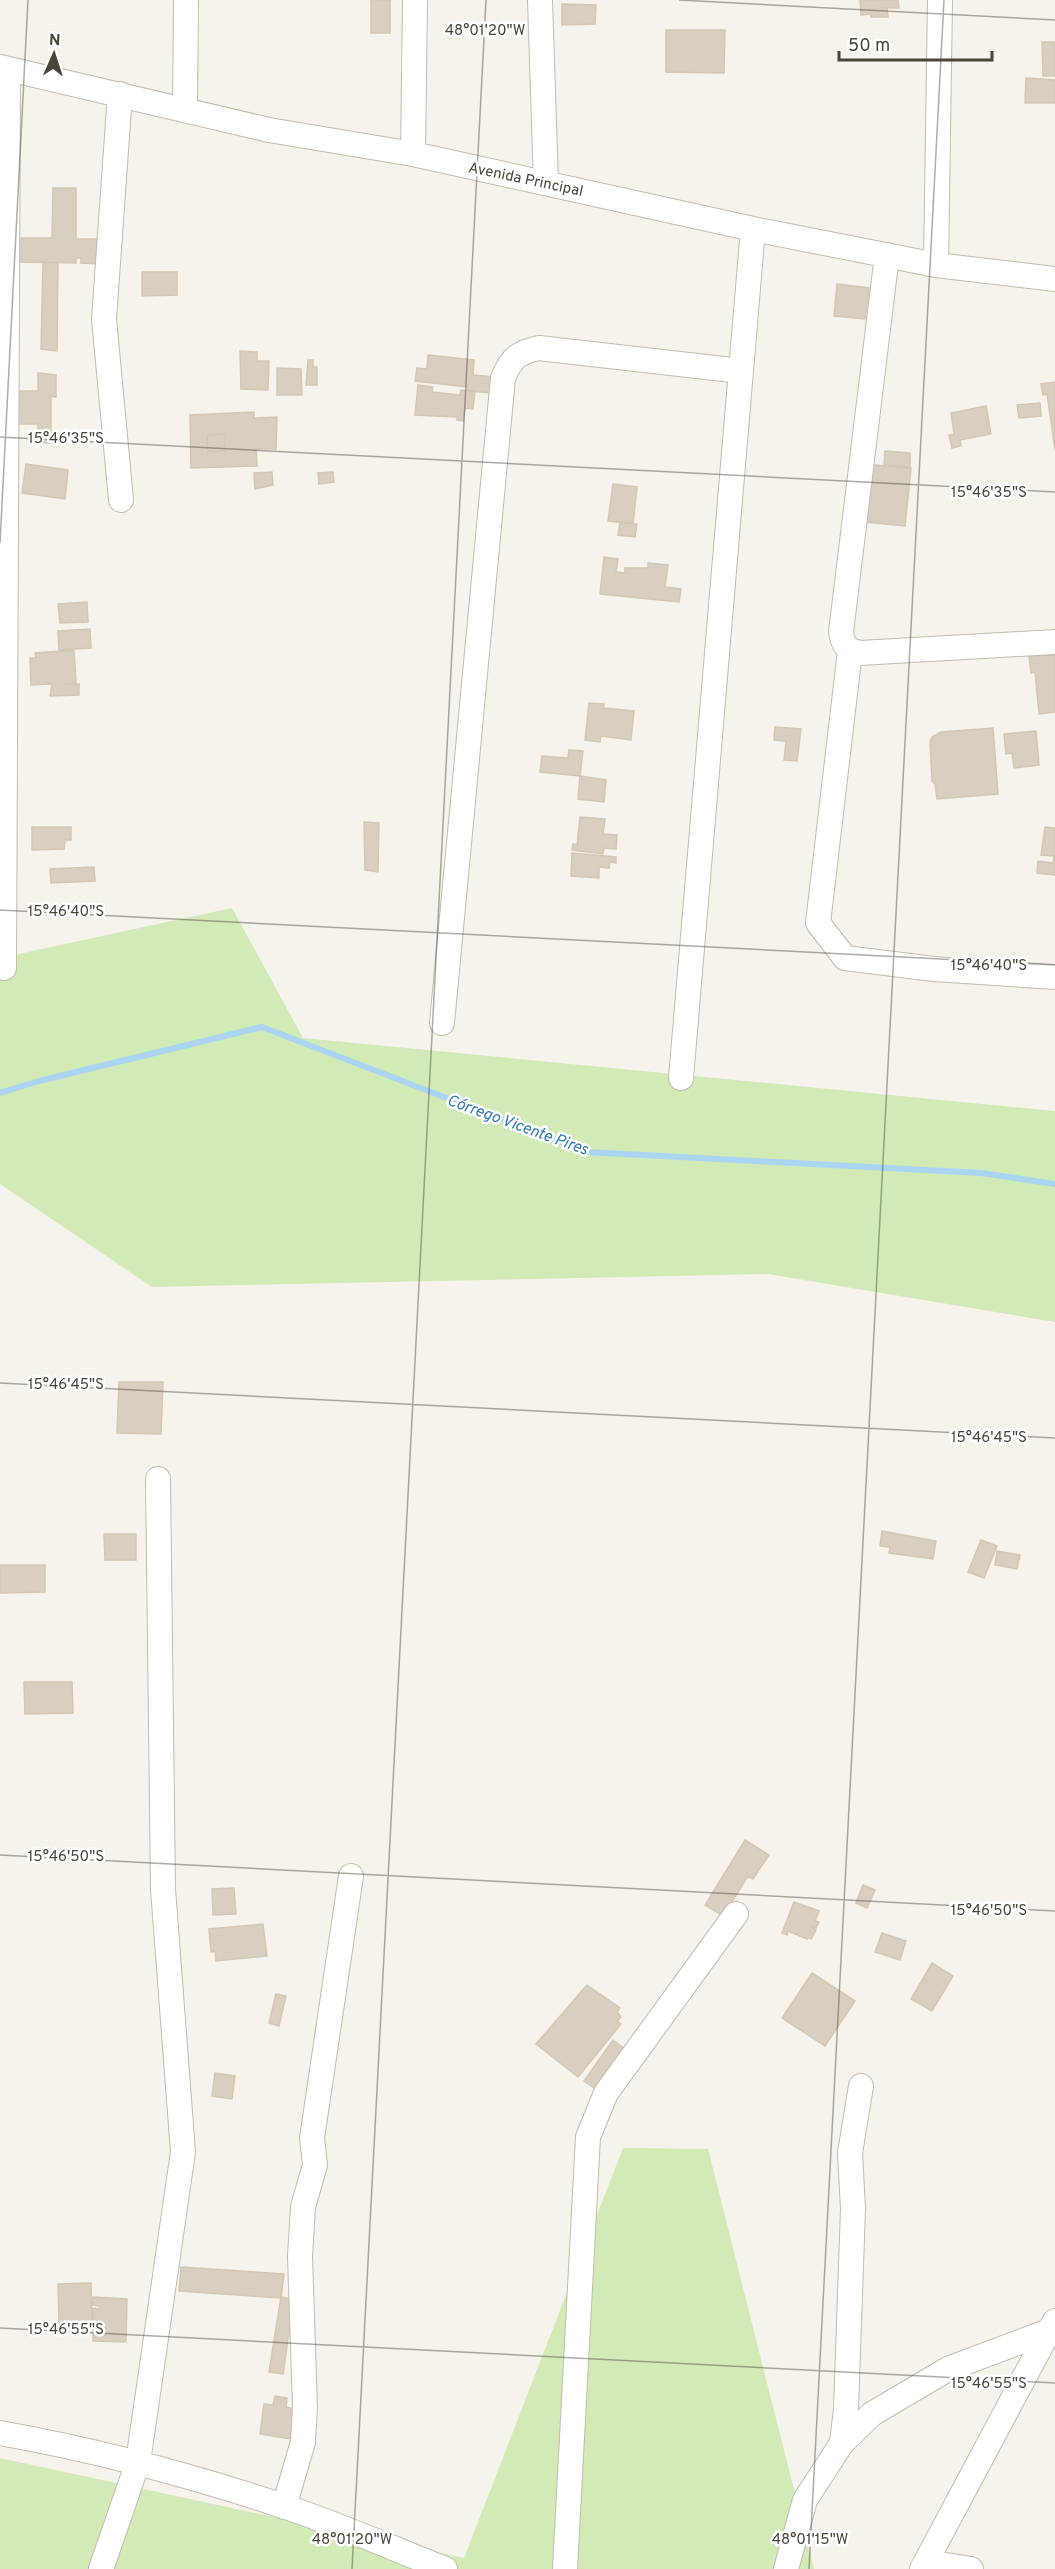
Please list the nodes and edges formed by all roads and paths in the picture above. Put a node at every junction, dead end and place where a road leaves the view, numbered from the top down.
1 (186, 0) edge
2 (415, 0) edge
3 (540, 0) edge
4 (940, 0) edge
5 (4, 68) edge
6 (120, 94) junction
7 (185, 109) junction
8 (413, 154) junction
9 (546, 183) junction
10 (753, 229) junction
11 (886, 255) junction
12 (936, 265) junction
13 (1055, 279) edge
14 (741, 370) junction
15 (121, 500) dead end
16 (1055, 642) edge
17 (850, 651) junction
18 (4, 968) dead end
19 (1055, 977) edge
20 (442, 1023) dead end
21 (681, 1078) dead end
22 (158, 1479) dead end
23 (351, 1876) dead end
24 (736, 1914) dead end
25 (861, 2086) dead end
26 (1052, 2326) edge
27 (0, 2433) edge
28 (842, 2443) junction
29 (138, 2462) junction
30 (284, 2506) junction
31 (924, 2565) edge
32 (101, 2569) edge
33 (445, 2569) edge
34 (565, 2569) edge
35 (786, 2569) edge
36 (971, 2569) edge

1 - 7 street
2 - 8 street
3 - 9 street
4 - 12 street
5 - 6 street, Avenida Principal
5 - 18 street
6 - 7 street, Avenida Principal
6 - 15 street
7 - 8 street, Avenida Principal
8 - 9 street, Avenida Principal
9 - 10 street, Avenida Principal
10 - 11 street, Avenida Principal
10 - 14 street
11 - 12 street, Avenida Principal
11 - 17 street
12 - 13 street, Avenida Principal
14 - 20 street
14 - 21 street
16 - 17 street
17 - 19 street
22 - 29 street
23 - 30 street
24 - 34 street
25 - 28 street
26 - 28 street
26 - 31 street
27 - 29 street
28 - 35 street
29 - 30 street
29 - 32 street
30 - 33 street
31 - 36 street

